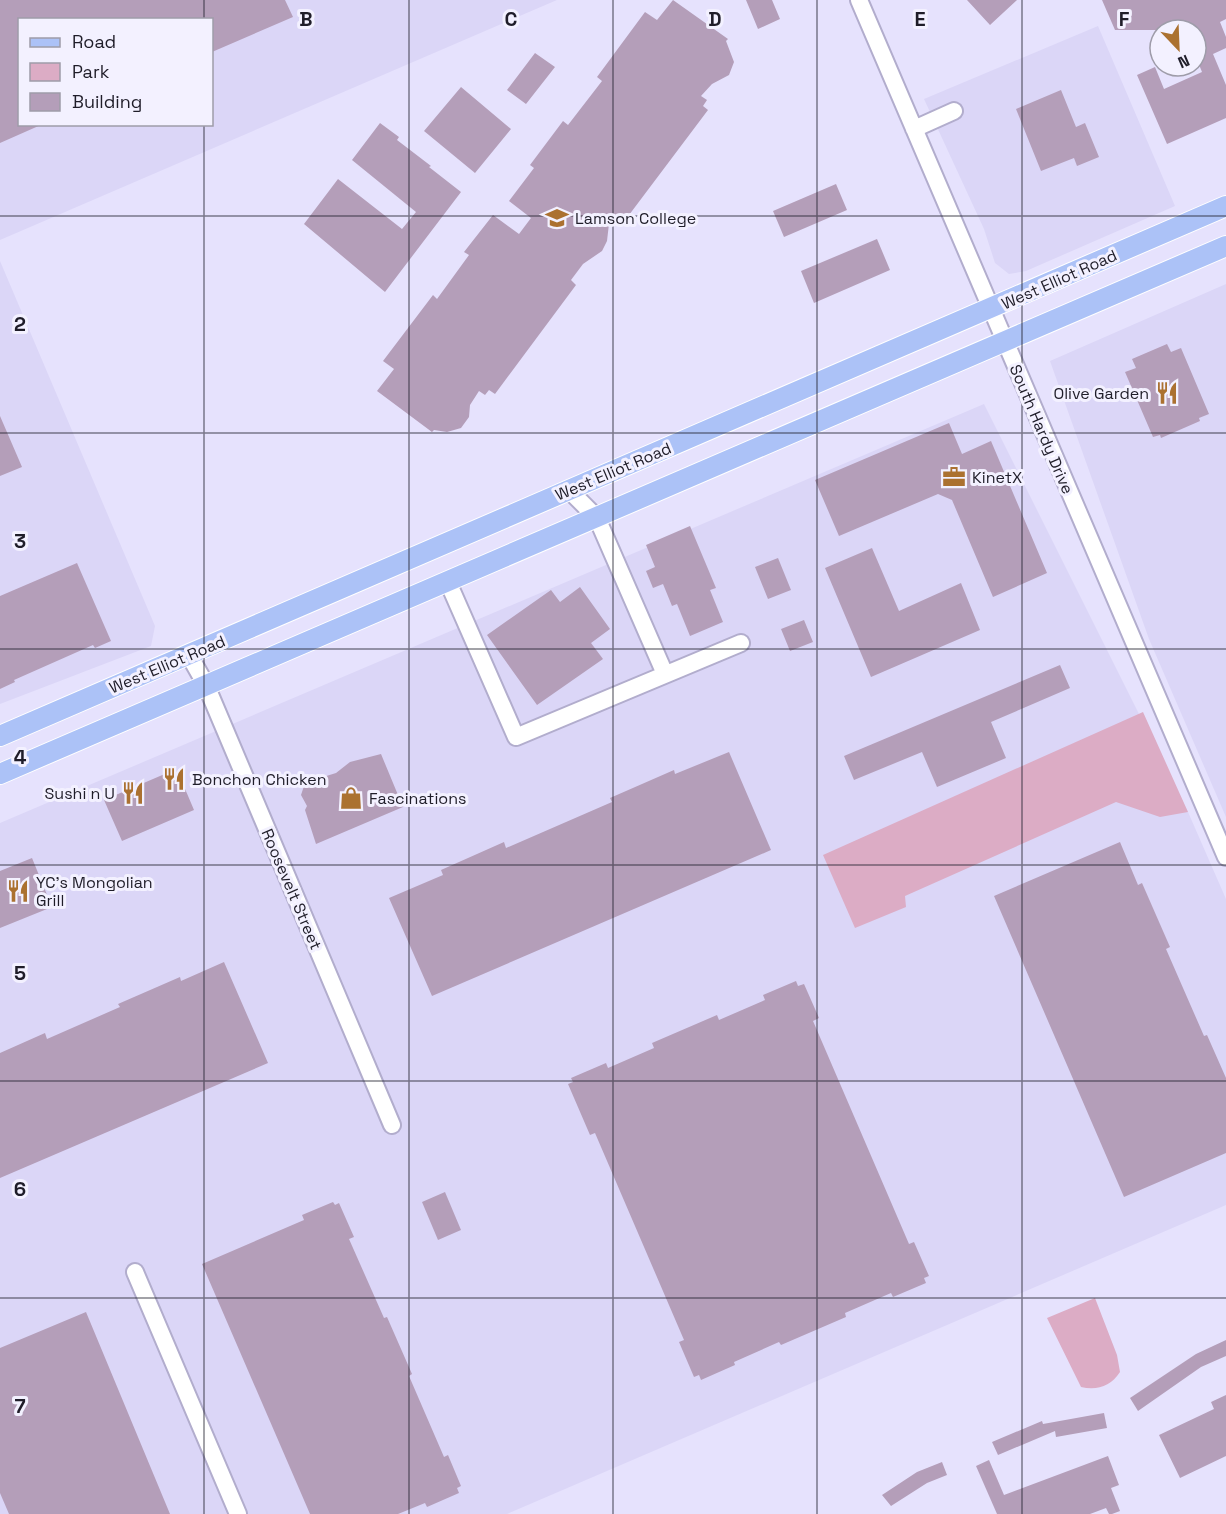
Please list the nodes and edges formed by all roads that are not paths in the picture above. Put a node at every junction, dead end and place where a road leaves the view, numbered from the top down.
1 (859, 0) edge
2 (954, 111) dead end
3 (915, 129) junction
4 (1226, 206) edge
5 (1226, 246) edge
6 (992, 308) junction
7 (1006, 341) junction
8 (569, 490) junction
9 (597, 518) junction
10 (448, 582) junction
11 (741, 643) dead end
12 (189, 655) junction
13 (665, 674) junction
14 (206, 686) junction
15 (0, 736) edge
16 (0, 774) edge
17 (1226, 857) edge
18 (392, 1125) dead end
19 (135, 1272) dead end
20 (238, 1514) edge

1 - 3 street, South Hardy Drive
2 - 3 street
3 - 6 street, South Hardy Drive
4 - 6 main road, West Elliot Road
5 - 7 main road
6 - 7 street, South Hardy Drive
6 - 8 main road, West Elliot Road
7 - 9 main road
7 - 17 street, South Hardy Drive
8 - 9 street
8 - 12 main road, West Elliot Road
9 - 10 main road
9 - 13 street
10 - 13 street
10 - 14 main road
11 - 13 street
12 - 14 street, Roosevelt Street
12 - 15 main road, West Elliot Road
14 - 16 main road
14 - 18 street, Roosevelt Street
19 - 20 street

